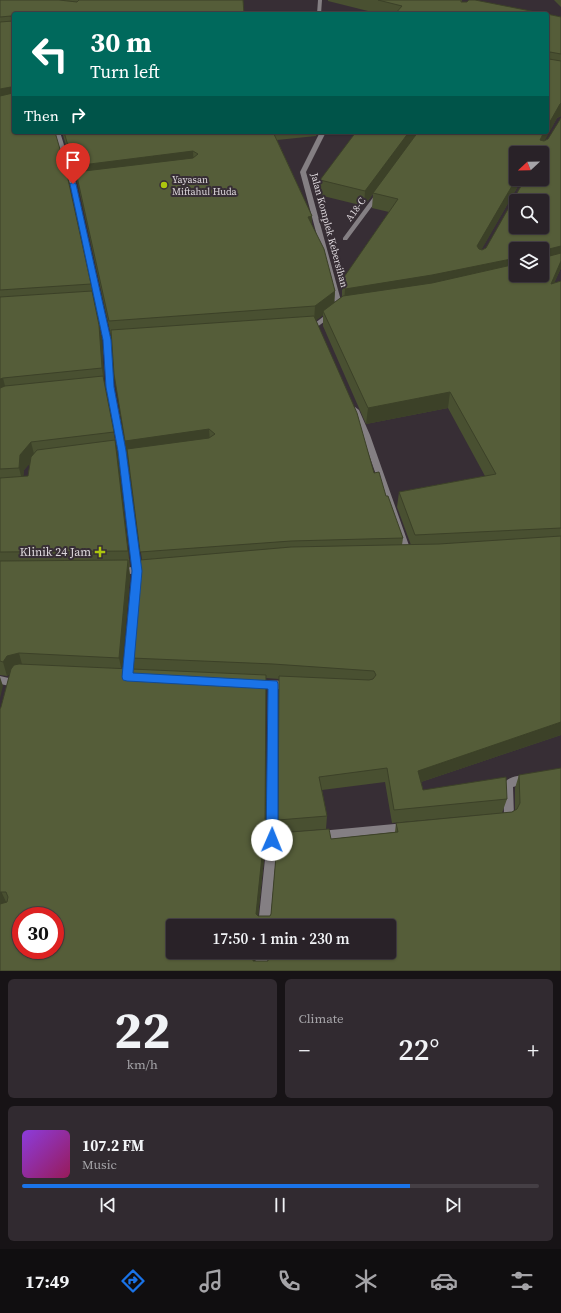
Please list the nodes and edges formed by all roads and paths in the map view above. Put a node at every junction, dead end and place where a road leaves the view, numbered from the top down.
1 (320, 0) edge
2 (319, 12) edge
3 (58, 134) edge
4 (321, 134) edge
5 (384, 186) edge
6 (345, 239) dead end
7 (315, 328) edge
8 (351, 400) edge
9 (408, 556) edge
10 (158, 569) edge
11 (107, 571) edge
12 (137, 571) junction
13 (127, 677) edge
14 (250, 683) edge
15 (273, 684) junction
16 (297, 686) edge
17 (538, 778) edge
18 (494, 820) edge
19 (415, 827) edge
20 (312, 836) edge
21 (296, 838) edge
22 (272, 840) junction
23 (265, 919) edge
24 (262, 959) edge
25 (261, 971) edge

1 - 2 street
3 - 12 street
4 - 7 street, Jalan Komplek Kebersihan
5 - 6 street, A18-C
8 - 9 street
10 - 12 street
11 - 12 street
12 - 13 street
14 - 15 street
15 - 16 street
15 - 22 street
17 - 18 street
19 - 20 street
21 - 22 street
22 - 23 street
24 - 25 street

